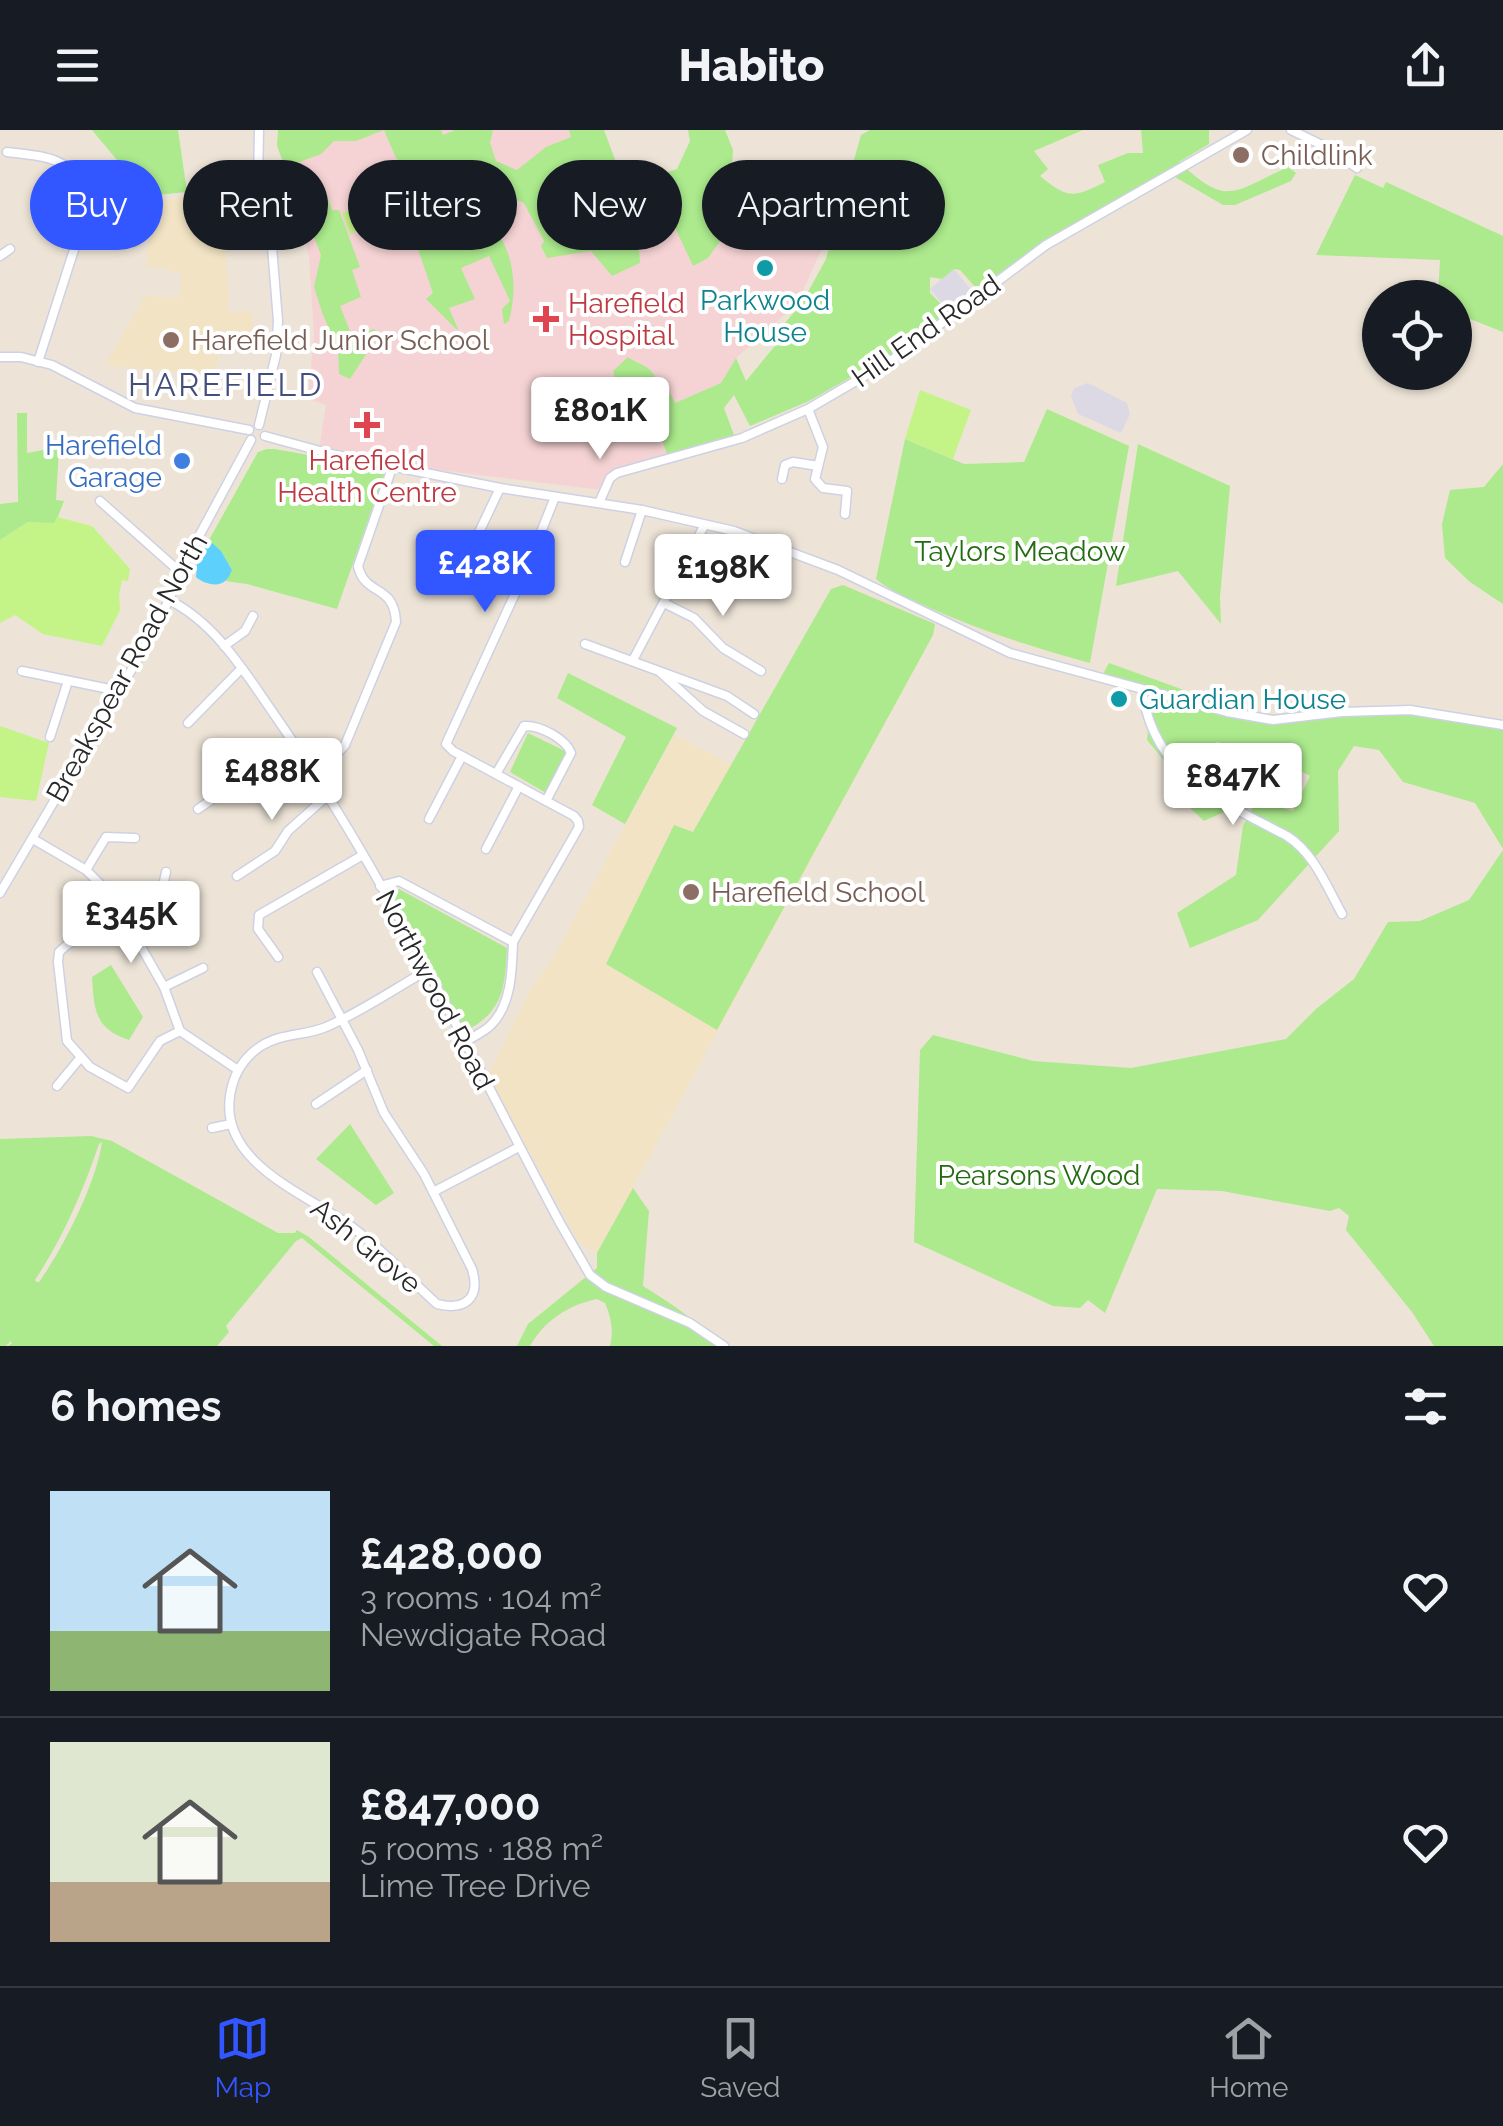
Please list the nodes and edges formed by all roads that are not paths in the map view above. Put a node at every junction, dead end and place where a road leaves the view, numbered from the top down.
1 (259, 130) edge
2 (1248, 130) edge
3 (1292, 130) edge
4 (7, 152) dead end
5 (1357, 168) dead end
6 (10, 249) dead end
7 (0, 256) edge
8 (0, 357) edge
9 (38, 362) junction
10 (808, 410) junction
11 (259, 425) junction
12 (249, 430) junction
13 (265, 436) junction
14 (251, 440) junction
15 (393, 466) junction
16 (818, 466) junction
17 (782, 478) dead end
18 (500, 488) junction
19 (555, 497) junction
20 (100, 501) dead end
21 (599, 502) junction
22 (642, 510) junction
23 (845, 514) dead end
24 (704, 526) junction
25 (625, 562) dead end
26 (462, 568) dead end
27 (180, 572) junction
28 (169, 600) junction
29 (664, 603) junction
30 (253, 616) dead end
31 (585, 644) dead end
32 (224, 646) junction
33 (634, 660) junction
34 (241, 669) junction
35 (658, 670) junction
36 (22, 671) dead end
37 (761, 671) dead end
38 (68, 681) junction
39 (1142, 689) junction
40 (119, 691) junction
41 (740, 704) junction
42 (754, 714) dead end
43 (188, 723) dead end
44 (730, 726) junction
45 (1503, 726) edge
46 (744, 734) dead end
47 (50, 737) dead end
48 (294, 744) junction
49 (462, 756) junction
50 (312, 772) junction
51 (496, 774) junction
52 (519, 786) junction
53 (328, 796) junction
54 (546, 801) junction
55 (198, 809) dead end
56 (429, 819) dead end
57 (134, 838) dead end
58 (33, 839) junction
59 (486, 849) dead end
60 (363, 855) junction
61 (86, 870) junction
62 (166, 872) dead end
63 (238, 876) dead end
64 (380, 886) junction
65 (0, 893) edge
66 (1342, 914) dead end
67 (126, 917) junction
68 (514, 942) junction
69 (278, 956) dead end
70 (203, 968) dead end
71 (426, 971) junction
72 (317, 972) dead end
73 (164, 987) junction
74 (342, 1019) junction
75 (180, 1031) junction
76 (464, 1042) junction
77 (81, 1057) junction
78 (238, 1070) junction
79 (368, 1070) junction
80 (57, 1086) dead end
81 (316, 1104) dead end
82 (231, 1124) junction
83 (212, 1128) dead end
84 (520, 1148) junction
85 (433, 1192) junction
86 (724, 1346) edge

1 - 11 street
2 - 10 street, Hill End Road
3 - 5 street
4 - 9 street
6 - 7 street
8 - 9 street
9 - 12 street
10 - 16 street
10 - 21 street, Hill End Road
11 - 12 street
11 - 13 street
12 - 14 street
13 - 14 street
13 - 15 street
14 - 27 street, Breakspear Road North
15 - 18 street
15 - 50 street
16 - 17 street
16 - 23 street
18 - 19 street
18 - 26 street
19 - 21 street
19 - 49 street
20 - 27 street
21 - 22 street
22 - 24 street
22 - 25 street
24 - 29 street
24 - 39 street
27 - 28 street, Breakspear Road North
28 - 32 street, Northwood Road
28 - 40 street, Breakspear Road North
29 - 33 street
29 - 37 street
30 - 32 street
31 - 33 street
32 - 34 street, Northwood Road
33 - 35 street
34 - 43 street
34 - 48 street, Northwood Road
35 - 41 street
35 - 44 street
36 - 38 street
38 - 40 street
38 - 47 street
39 - 45 street
39 - 66 street
40 - 58 street, Breakspear Road North
41 - 42 street
41 - 44 street
44 - 46 street
48 - 50 street, Northwood Road
48 - 55 street
49 - 51 street
49 - 56 street
50 - 53 street, Northwood Road
51 - 52 street
51 - 54 street
52 - 54 street
52 - 59 street
53 - 60 street, Northwood Road
53 - 63 street
54 - 68 street
57 - 61 street
58 - 61 street
58 - 65 street, Breakspear Road North
60 - 64 street, Northwood Road
60 - 69 street
61 - 67 street
62 - 67 street
64 - 68 street
64 - 71 street, Northwood Road
67 - 73 street
67 - 77 street
68 - 76 street
70 - 73 street
71 - 74 street
71 - 76 street, Northwood Road
72 - 74 street, Ash Grove
73 - 75 street
74 - 78 street
74 - 79 street, Ash Grove
75 - 77 street
75 - 78 street
76 - 84 street, Northwood Road
77 - 80 street
78 - 82 street
79 - 81 street
79 - 85 street, Ash Grove
82 - 83 street
82 - 85 street, Ash Grove
84 - 85 street
84 - 86 street, Northwood Road

